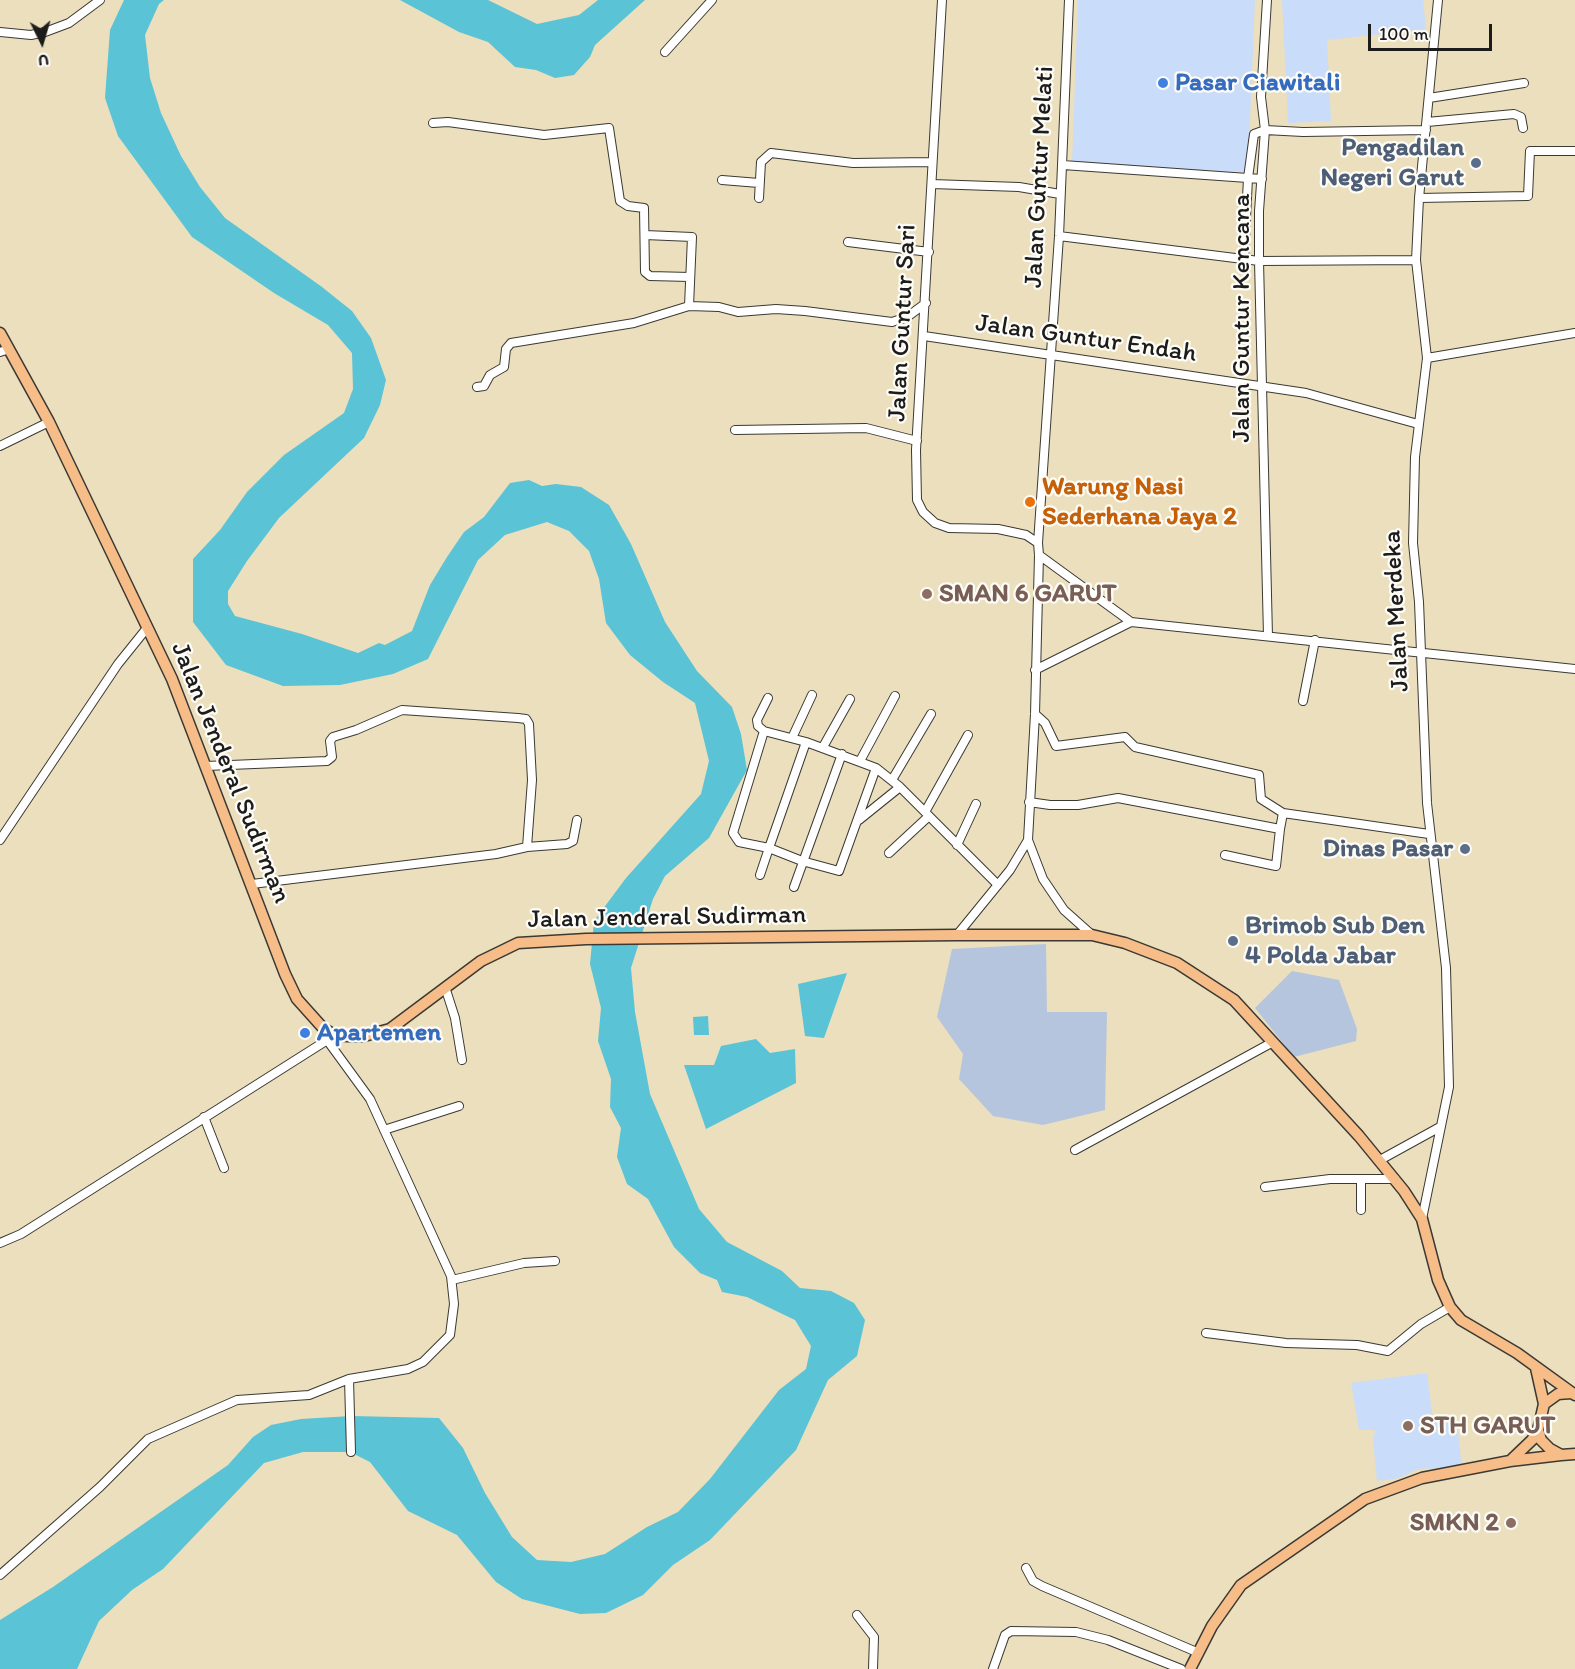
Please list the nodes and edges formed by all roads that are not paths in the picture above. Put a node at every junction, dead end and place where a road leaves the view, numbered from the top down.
1 (100, 0) edge
2 (712, 0) edge
3 (942, 0) edge
4 (1069, 0) edge
5 (1267, 0) edge
6 (1438, 0) edge
7 (0, 32) edge
8 (665, 52) dead end
9 (1524, 83) dead end
10 (1429, 98) junction
11 (433, 123) dead end
12 (1426, 126) junction
13 (1523, 128) dead end
14 (1265, 130) junction
15 (1575, 151) edge
16 (931, 162) junction
17 (1063, 165) junction
18 (1248, 178) junction
19 (1262, 178) junction
20 (722, 180) dead end
21 (759, 183) junction
22 (932, 184) junction
23 (1060, 194) junction
24 (759, 198) dead end
25 (1419, 198) junction
26 (645, 235) junction
27 (1059, 236) junction
28 (848, 242) dead end
29 (928, 252) junction
30 (1244, 259) junction
31 (1416, 260) junction
32 (1259, 261) junction
33 (690, 277) junction
34 (926, 303) junction
35 (689, 306) junction
36 (0, 333) edge
37 (1575, 333) edge
38 (924, 336) junction
39 (4, 351) edge
40 (1051, 355) junction
41 (1426, 358) junction
42 (1262, 386) junction
43 (477, 387) dead end
44 (49, 422) junction
45 (1418, 424) junction
46 (735, 430) dead end
47 (917, 441) junction
48 (0, 446) edge
49 (1038, 543) junction
50 (1039, 555) junction
51 (1131, 622) junction
52 (147, 628) junction
53 (1268, 636) junction
54 (1315, 640) junction
55 (1420, 652) junction
56 (1575, 669) edge
57 (1035, 670) junction
58 (812, 695) dead end
59 (895, 696) dead end
60 (768, 698) dead end
61 (850, 699) dead end
62 (1303, 701) dead end
63 (931, 714) dead end
64 (1035, 714) junction
65 (764, 731) junction
66 (968, 735) dead end
67 (792, 738) junction
68 (806, 742) junction
69 (823, 747) junction
70 (842, 754) junction
71 (860, 761) junction
72 (206, 766) junction
73 (876, 768) junction
74 (892, 780) junction
75 (900, 787) junction
76 (1029, 802) junction
77 (976, 804) dead end
78 (1283, 813) junction
79 (927, 814) junction
80 (577, 820) dead end
81 (859, 820) junction
82 (1280, 829) junction
83 (1429, 834) junction
84 (0, 840) edge
85 (1028, 840) junction
86 (957, 845) junction
87 (527, 847) junction
88 (769, 848) junction
89 (889, 853) dead end
90 (1224, 855) dead end
91 (802, 861) junction
92 (760, 875) dead end
93 (252, 884) junction
94 (998, 885) junction
95 (794, 887) dead end
96 (957, 935) junction
97 (1092, 935) junction
98 (446, 990) junction
99 (331, 1037) junction
100 (1273, 1042) junction
101 (462, 1060) dead end
102 (459, 1106) dead end
103 (204, 1117) junction
104 (1440, 1127) junction
105 (384, 1130) junction
106 (1075, 1150) dead end
107 (1380, 1160) junction
108 (224, 1168) dead end
109 (1361, 1179) junction
110 (1395, 1179) junction
111 (1265, 1187) dead end
112 (1361, 1210) dead end
113 (1422, 1219) junction
114 (0, 1243) edge
115 (555, 1261) dead end
116 (452, 1280) junction
117 (1450, 1307) junction
118 (1206, 1333) dead end
119 (1536, 1368) junction
120 (350, 1378) junction
121 (1573, 1394) edge
122 (1545, 1404) junction
123 (1538, 1430) junction
124 (351, 1452) dead end
125 (1575, 1454) edge
126 (1561, 1455) junction
127 (1510, 1461) junction
128 (1026, 1568) dead end
129 (0, 1575) edge
130 (857, 1615) dead end
131 (1199, 1653) junction
132 (873, 1669) edge
133 (993, 1669) edge
134 (1181, 1669) edge
135 (1190, 1669) edge

1 - 7 street
2 - 8 street
3 - 16 street, Jalan Guntur Sari
4 - 17 street, Jalan Guntur Melati
5 - 14 street, Jalan Guntur Kencana
6 - 10 street, Jalan Merdeka
9 - 10 street
10 - 12 street, Jalan Merdeka
11 - 26 street
12 - 13 street
12 - 14 street
12 - 25 street, Jalan Merdeka
14 - 18 street
14 - 19 street, Jalan Guntur Kencana
15 - 25 street
16 - 21 street
16 - 22 street, Jalan Guntur Sari
17 - 18 street
17 - 23 street, Jalan Guntur Melati
18 - 19 street
18 - 30 street
19 - 32 street, Jalan Guntur Kencana
20 - 21 street
21 - 24 street
22 - 23 street
22 - 29 street, Jalan Guntur Sari
23 - 27 street, Jalan Guntur Melati
25 - 31 street, Jalan Merdeka
26 - 33 street
26 - 33 street
27 - 30 street
27 - 40 street, Jalan Guntur Melati
28 - 29 street
29 - 34 street, Jalan Guntur Sari
30 - 32 street
31 - 32 street
31 - 41 street, Jalan Merdeka
32 - 42 street, Jalan Guntur Kencana
33 - 35 street
34 - 35 street
34 - 38 street, Jalan Guntur Sari
35 - 43 street
36 - 39 main road, Jalan Jenderal Sudirman
37 - 41 street
38 - 40 street, Jalan Guntur Endah
38 - 47 street, Jalan Guntur Sari
39 - 44 main road, Jalan Jenderal Sudirman
40 - 42 street, Jalan Guntur Endah
40 - 49 street, Jalan Guntur Melati
41 - 45 street, Jalan Merdeka
42 - 45 street, Jalan Guntur Endah
42 - 53 street, Jalan Guntur Kencana
44 - 48 street
44 - 52 main road, Jalan Jenderal Sudirman
45 - 55 street, Jalan Merdeka
46 - 47 street
47 - 49 street, Jalan Guntur Sari
49 - 50 street
50 - 51 street
50 - 57 street
51 - 53 street
51 - 57 street
52 - 72 main road, Jalan Jenderal Sudirman
52 - 84 street
53 - 54 street
54 - 55 street
54 - 62 street
55 - 56 street
55 - 83 street, Jalan Merdeka
57 - 64 street
58 - 67 street
59 - 71 street
60 - 65 street
61 - 69 street
63 - 74 street
64 - 76 street
64 - 78 street
65 - 67 street
65 - 88 street
66 - 79 street
67 - 68 street
68 - 69 street
68 - 88 street
69 - 70 street
70 - 71 street
70 - 91 street
71 - 73 street
72 - 87 street
72 - 93 main road, Jalan Jenderal Sudirman
73 - 74 street
73 - 81 street
74 - 75 street
75 - 79 street
75 - 81 street
76 - 82 street
76 - 85 street
77 - 86 street
78 - 82 street
78 - 83 street
79 - 86 street
79 - 89 street
80 - 87 street
81 - 91 street
82 - 90 street
83 - 104 street, Jalan Merdeka
85 - 94 street
85 - 97 street
86 - 94 street
87 - 93 street
88 - 91 street
88 - 92 street
91 - 95 street
93 - 99 main road, Jalan Jenderal Sudirman
94 - 96 street
96 - 97 main road, Jalan Jenderal Sudirman
96 - 98 main road, Jalan Jenderal Sudirman
97 - 100 main road, Jalan Jenderal Sudirman
98 - 99 main road, Jalan Jenderal Sudirman
98 - 101 street
99 - 103 street
99 - 105 street
100 - 106 street
100 - 107 main road, Jalan Jenderal Sudirman
102 - 105 street
103 - 108 street
103 - 114 street
104 - 107 street
104 - 113 street, Jalan Merdeka
105 - 116 street
107 - 110 main road, Jalan Jenderal Sudirman
109 - 110 street
109 - 111 street
109 - 112 street
110 - 113 main road, Jalan Jenderal Sudirman
113 - 117 main road, Jalan Jenderal Sudirman
115 - 116 street
116 - 120 street
117 - 118 street
117 - 119 main road, Jalan Jenderal Sudirman
119 - 121 main road, Jalan Jenderal Sudirman
119 - 122 main road
120 - 124 street
120 - 129 street
121 - 122 main road
122 - 123 main road
123 - 126 main road
123 - 127 main road
125 - 126 main road
126 - 127 main road
127 - 131 main road
128 - 131 street
130 - 132 street
131 - 135 main road
133 - 134 street

